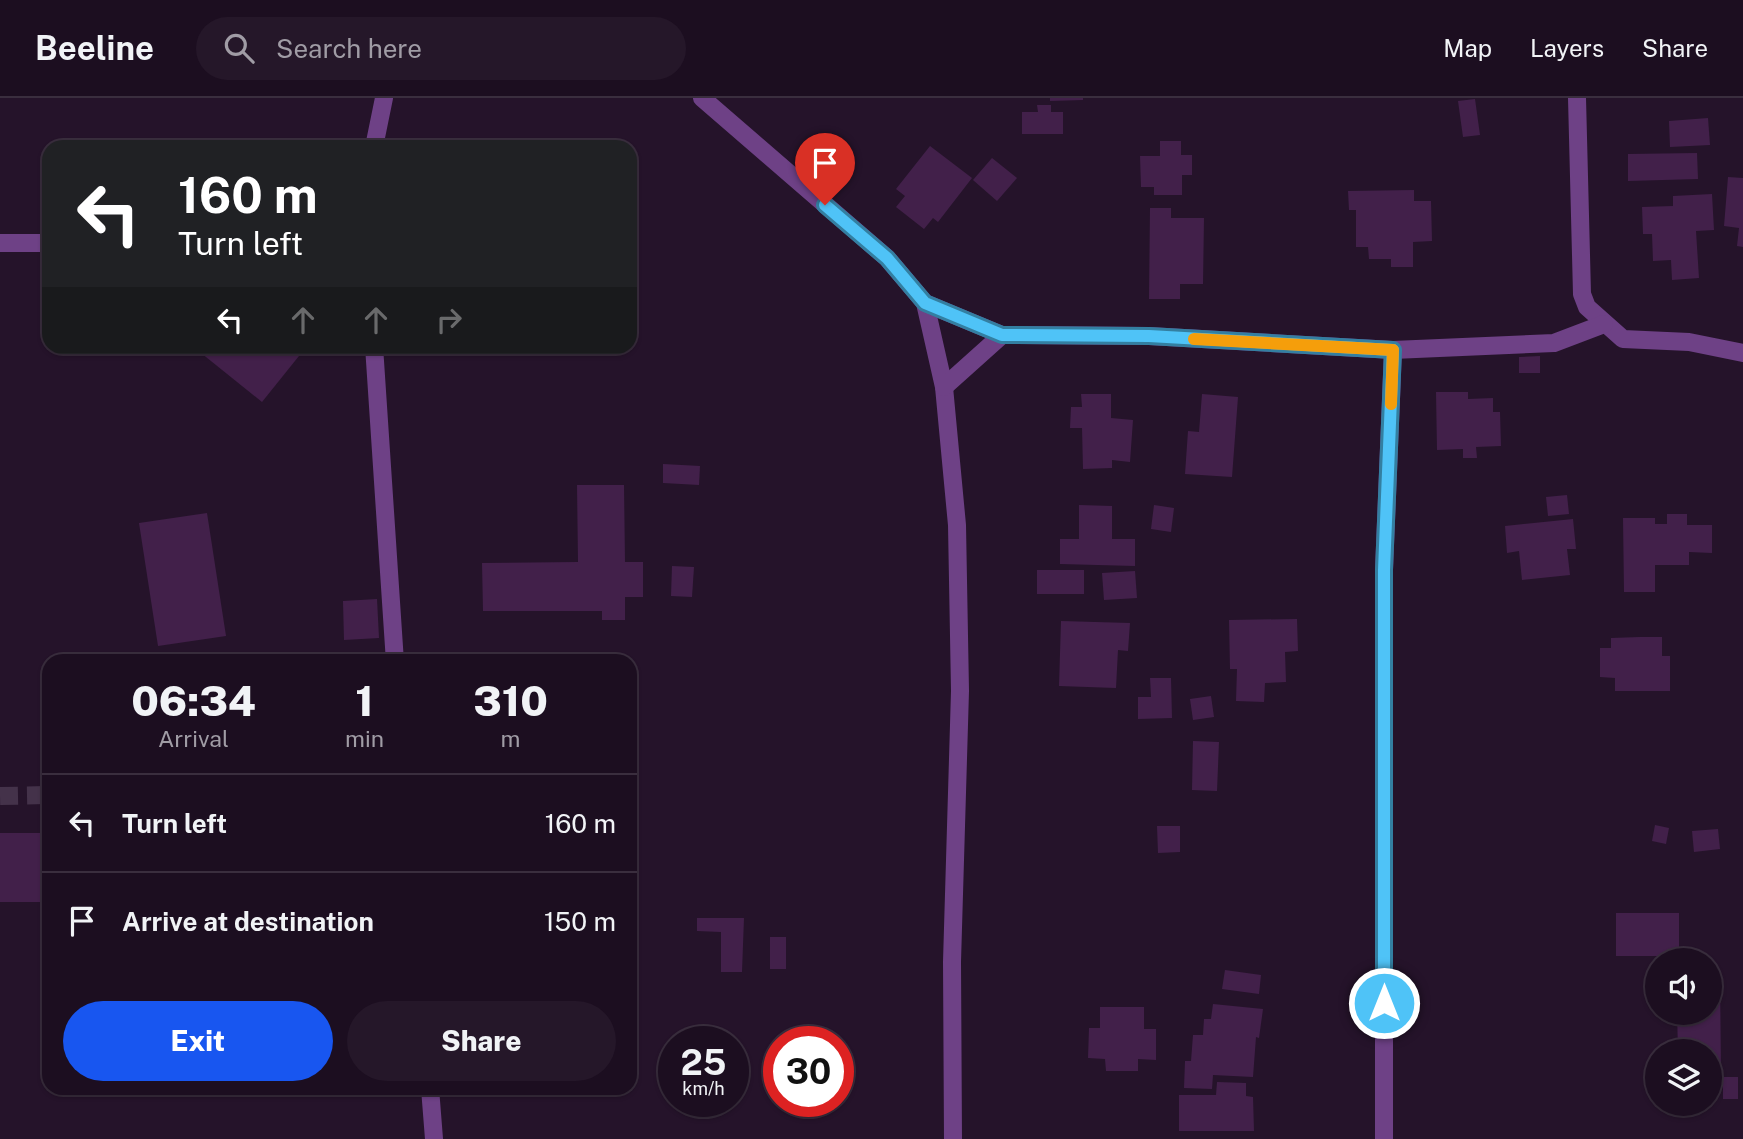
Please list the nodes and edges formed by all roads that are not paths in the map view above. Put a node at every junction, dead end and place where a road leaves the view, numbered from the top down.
1 (384, 98) edge
2 (702, 98) edge
3 (1577, 98) edge
4 (375, 140) edge
5 (0, 243) edge
6 (42, 243) edge
7 (925, 303) junction
8 (1604, 324) junction
9 (1002, 335) junction
10 (1393, 350) junction
11 (1743, 353) edge
12 (375, 354) edge
13 (944, 387) junction
14 (394, 654) edge
15 (431, 1095) edge
16 (434, 1139) edge
17 (953, 1139) edge
18 (1384, 1139) edge

1 - 4 street
2 - 7 street
3 - 8 street
5 - 6 street
7 - 9 street
7 - 13 street
8 - 10 street
8 - 11 street
9 - 10 street
9 - 13 street
10 - 18 street
12 - 14 street
13 - 17 street
15 - 16 street

